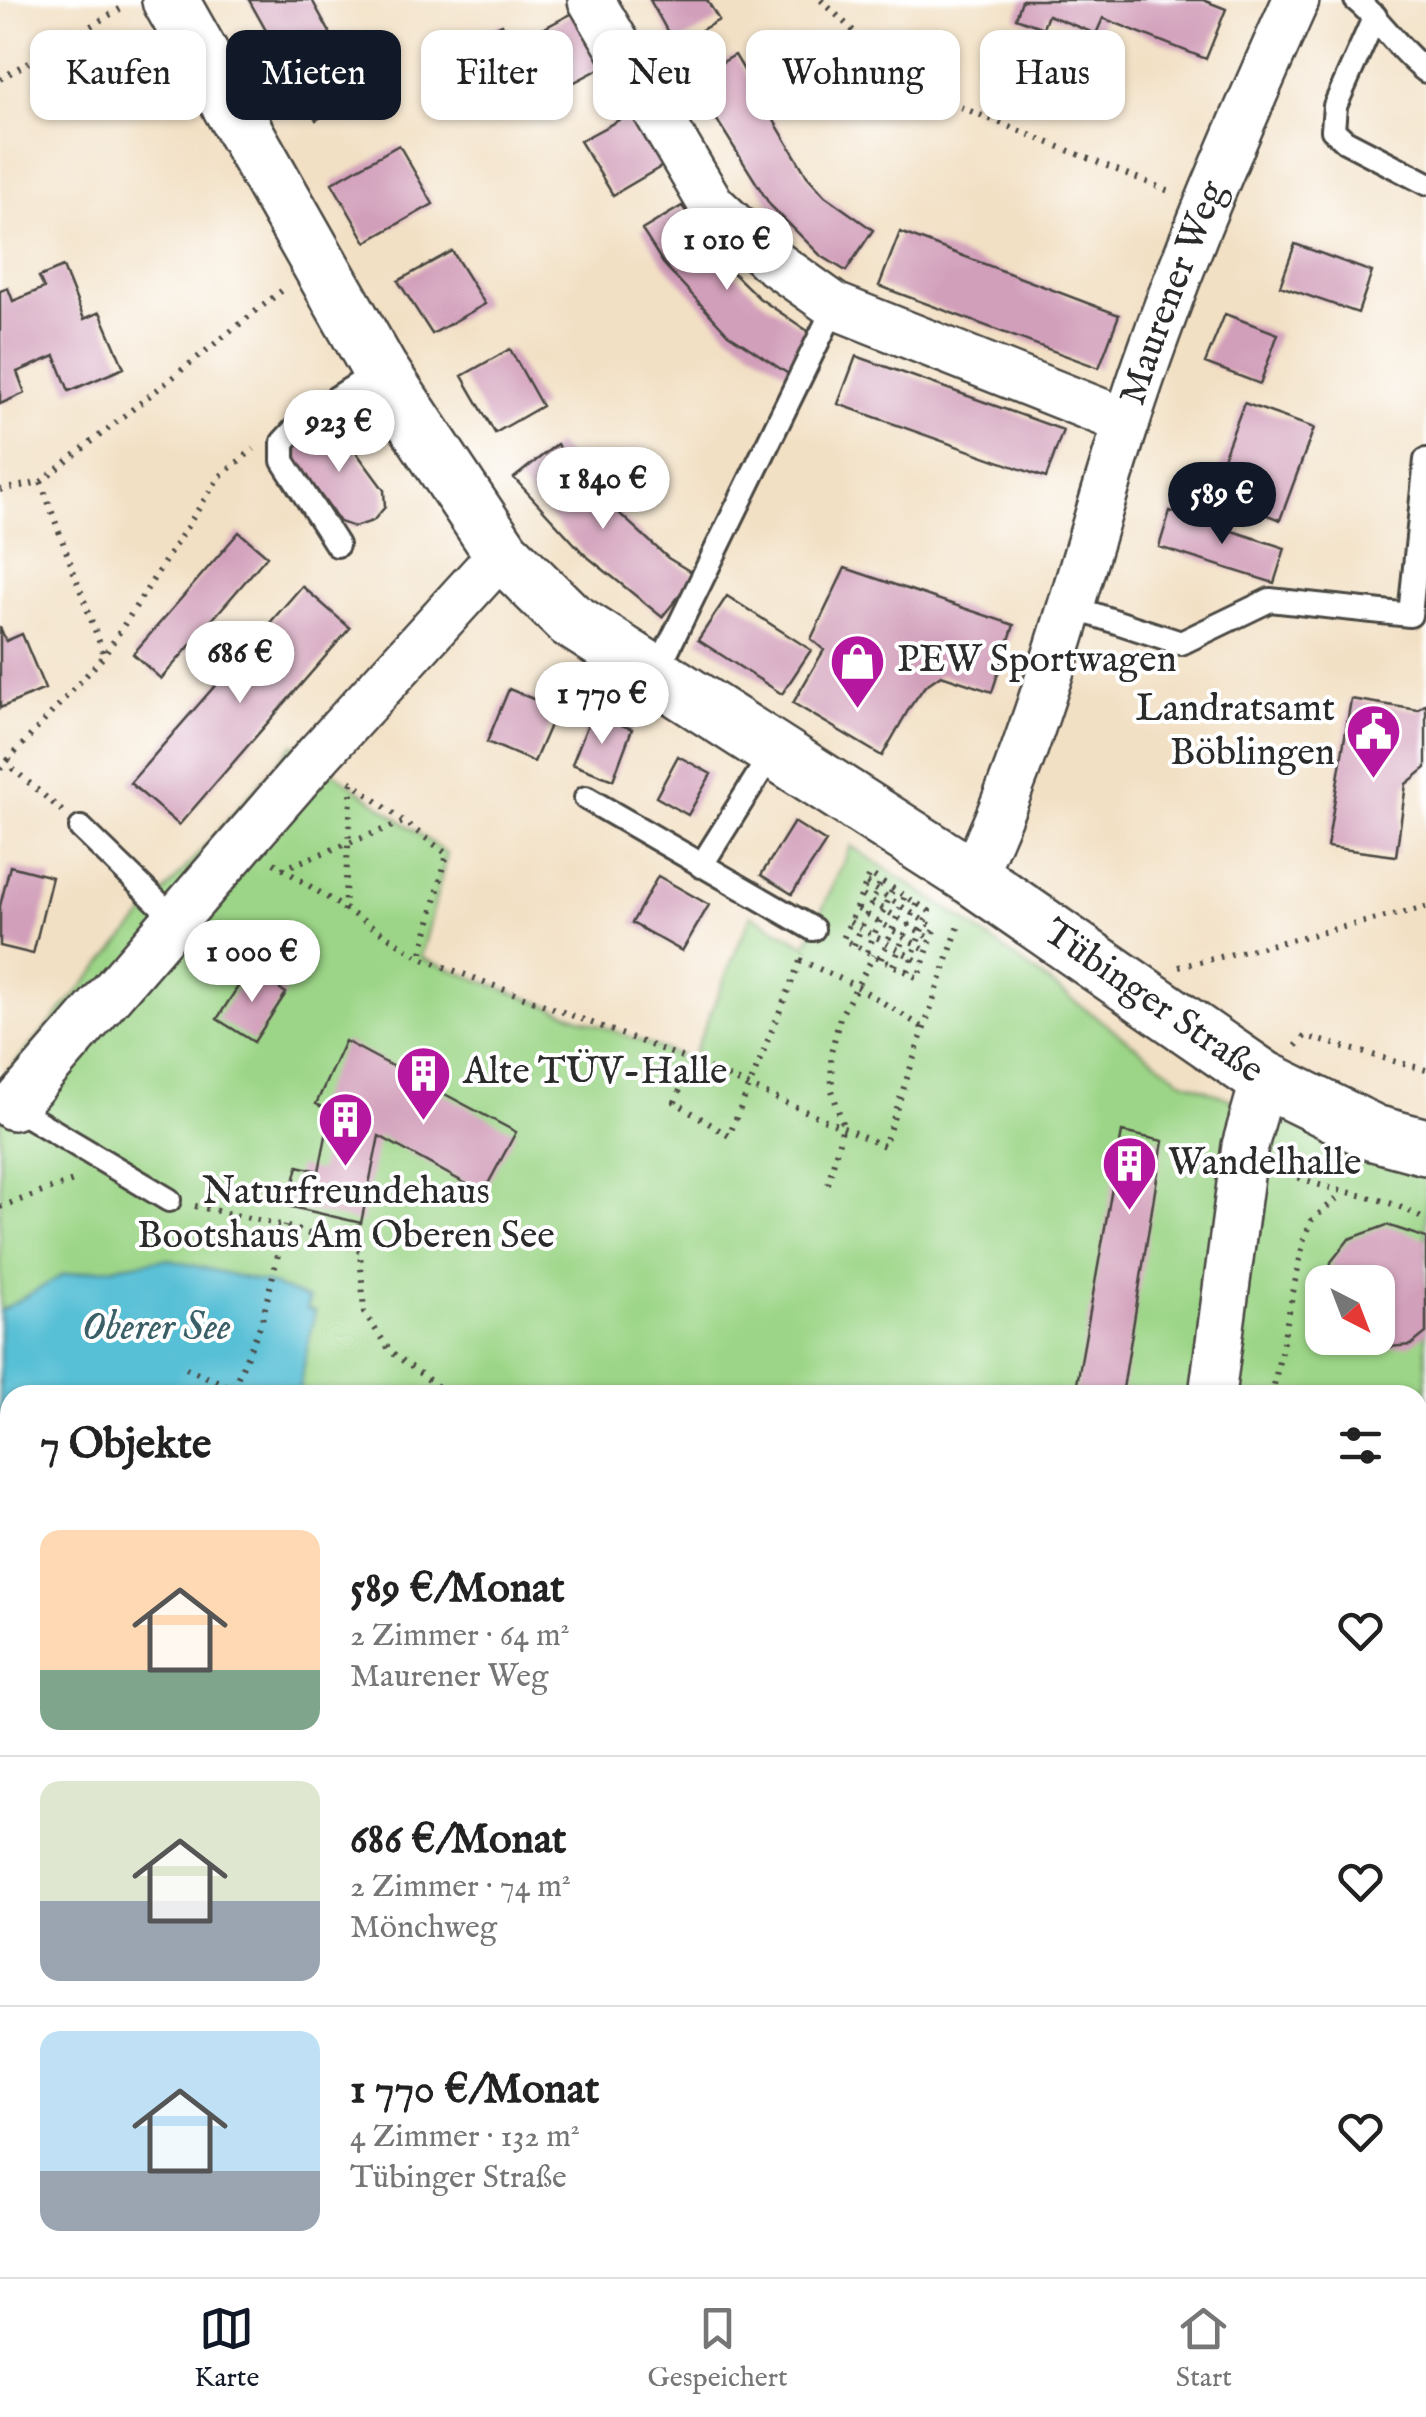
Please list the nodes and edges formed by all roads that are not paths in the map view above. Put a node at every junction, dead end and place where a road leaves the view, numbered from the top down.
1 (170, 0) edge
2 (591, 0) edge
3 (1356, 0) edge
4 (1291, 2) edge
5 (1376, 16) junction
6 (1426, 71) edge
7 (1426, 184) edge
8 (835, 306) junction
9 (380, 370) junction
10 (1127, 422) junction
11 (1426, 460) edge
12 (337, 545) dead end
13 (502, 553) junction
14 (1074, 608) junction
15 (655, 676) junction
16 (772, 753) junction
17 (586, 798) dead end
18 (80, 828) road end
19 (700, 866) junction
20 (972, 877) junction
21 (176, 920) junction
22 (813, 929) road end
23 (1264, 1079) junction
24 (14, 1107) joint
25 (1426, 1111) edge
26 (1426, 1147) edge
27 (169, 1200) road end
28 (1213, 1385) edge

1 - 9 main road, Tübinger Straße
2 - 8 street
3 - 5 lane
4 - 10 street, Maurener Weg
5 - 6 lane
5 - 7 lane
8 - 10 street
8 - 15 lane
9 - 12 lane
9 - 13 main road, Tübinger Straße
10 - 14 street, Maurener Weg
11 - 14 lane
13 - 15 main road, Tübinger Straße
13 - 21 street
14 - 20 street, Maurener Weg
15 - 16 main road, Tübinger Straße
16 - 19 lane
16 - 20 main road, Tübinger Straße
17 - 19 lane
18 - 21 lane
19 - 22 lane
20 - 23 main road, Tübinger Straße
21 - 24 street
23 - 25 main road
23 - 26 main road
23 - 28 street, Tübinger Straße
24 - 27 lane

